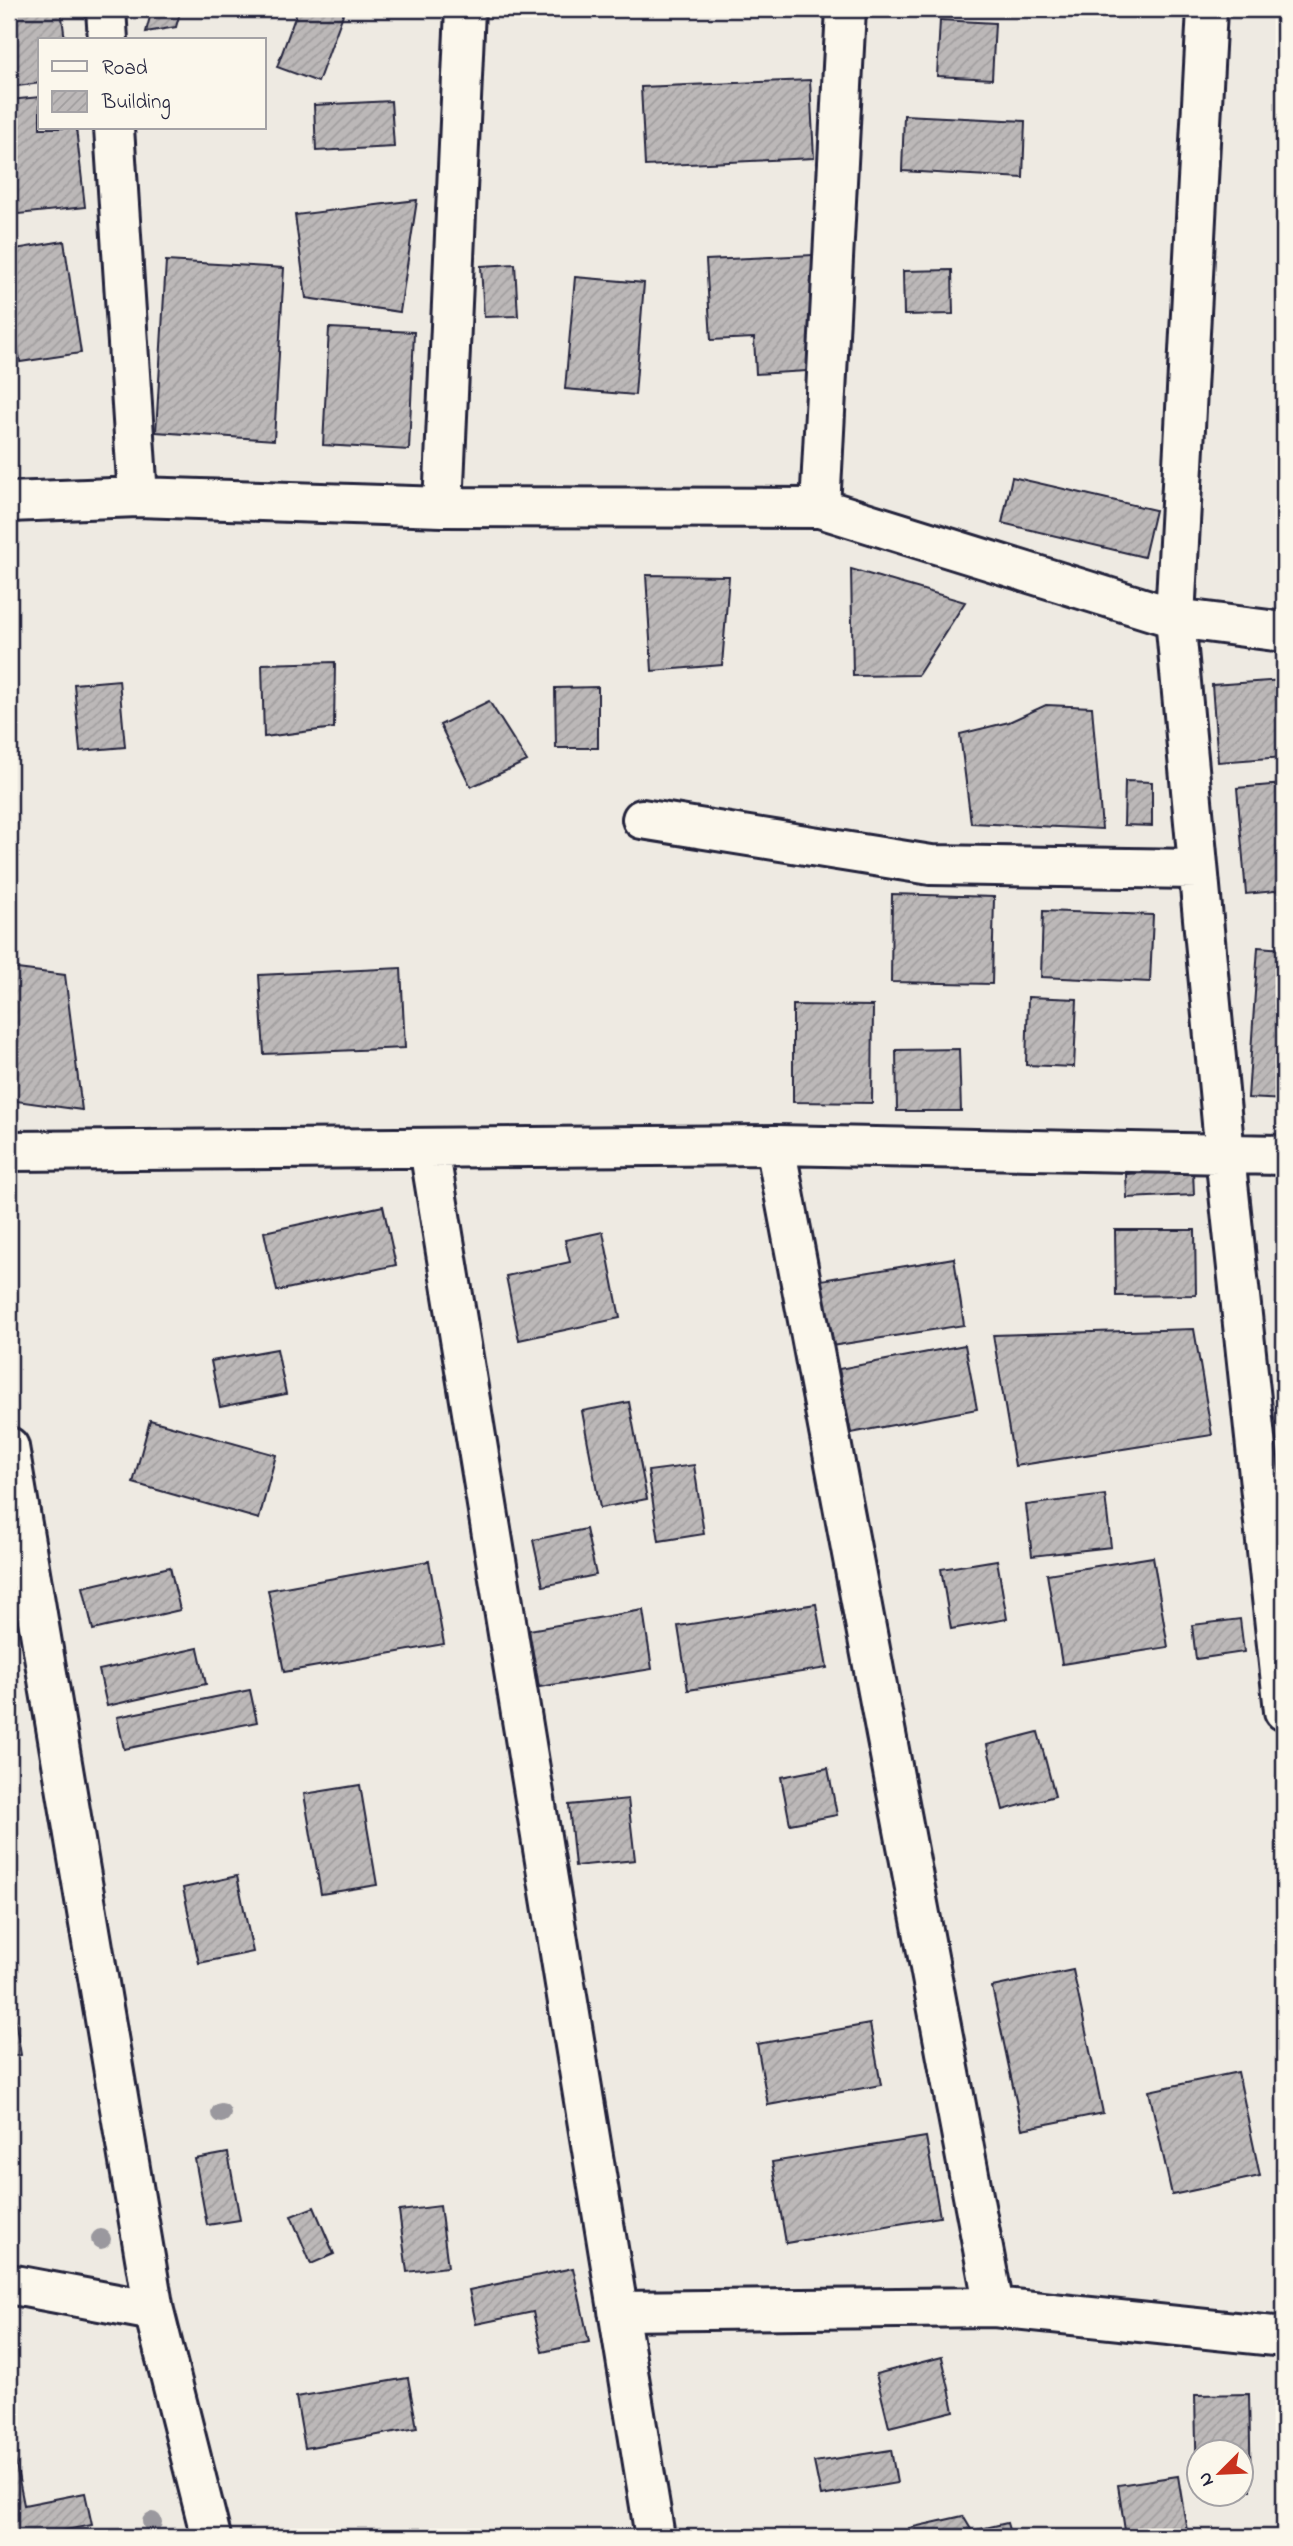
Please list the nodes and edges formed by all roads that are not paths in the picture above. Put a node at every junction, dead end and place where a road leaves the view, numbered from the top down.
1 (106, 9) edge
2 (465, 9) edge
3 (846, 9) edge
4 (1206, 9) edge
5 (108, 38) edge
6 (114, 130) edge
7 (138, 497) junction
8 (9, 502) edge
9 (443, 507) junction
10 (820, 508) junction
11 (1175, 618) junction
12 (1284, 632) edge
13 (642, 819) dead end
14 (1197, 869) junction
15 (775, 1145) junction
16 (429, 1148) junction
17 (9, 1151) edge
18 (1225, 1155) junction
19 (1284, 1155) edge
20 (9, 1447) edge
21 (1284, 1711) edge
22 (9, 2284) edge
23 (994, 2307) junction
24 (154, 2311) junction
25 (618, 2311) junction
26 (1284, 2337) edge
27 (211, 2537) edge
28 (655, 2537) edge

1 - 5 street
2 - 9 street
3 - 10 street
4 - 11 street
6 - 7 street
7 - 8 street
7 - 9 street
9 - 10 street
10 - 11 street
11 - 12 street
11 - 14 street
13 - 14 street
14 - 18 street
15 - 16 street
15 - 18 street
15 - 23 street
16 - 17 street
16 - 25 street
18 - 19 street
18 - 21 street
20 - 24 street
22 - 24 street
23 - 25 street
23 - 26 street
24 - 27 street
25 - 28 street

